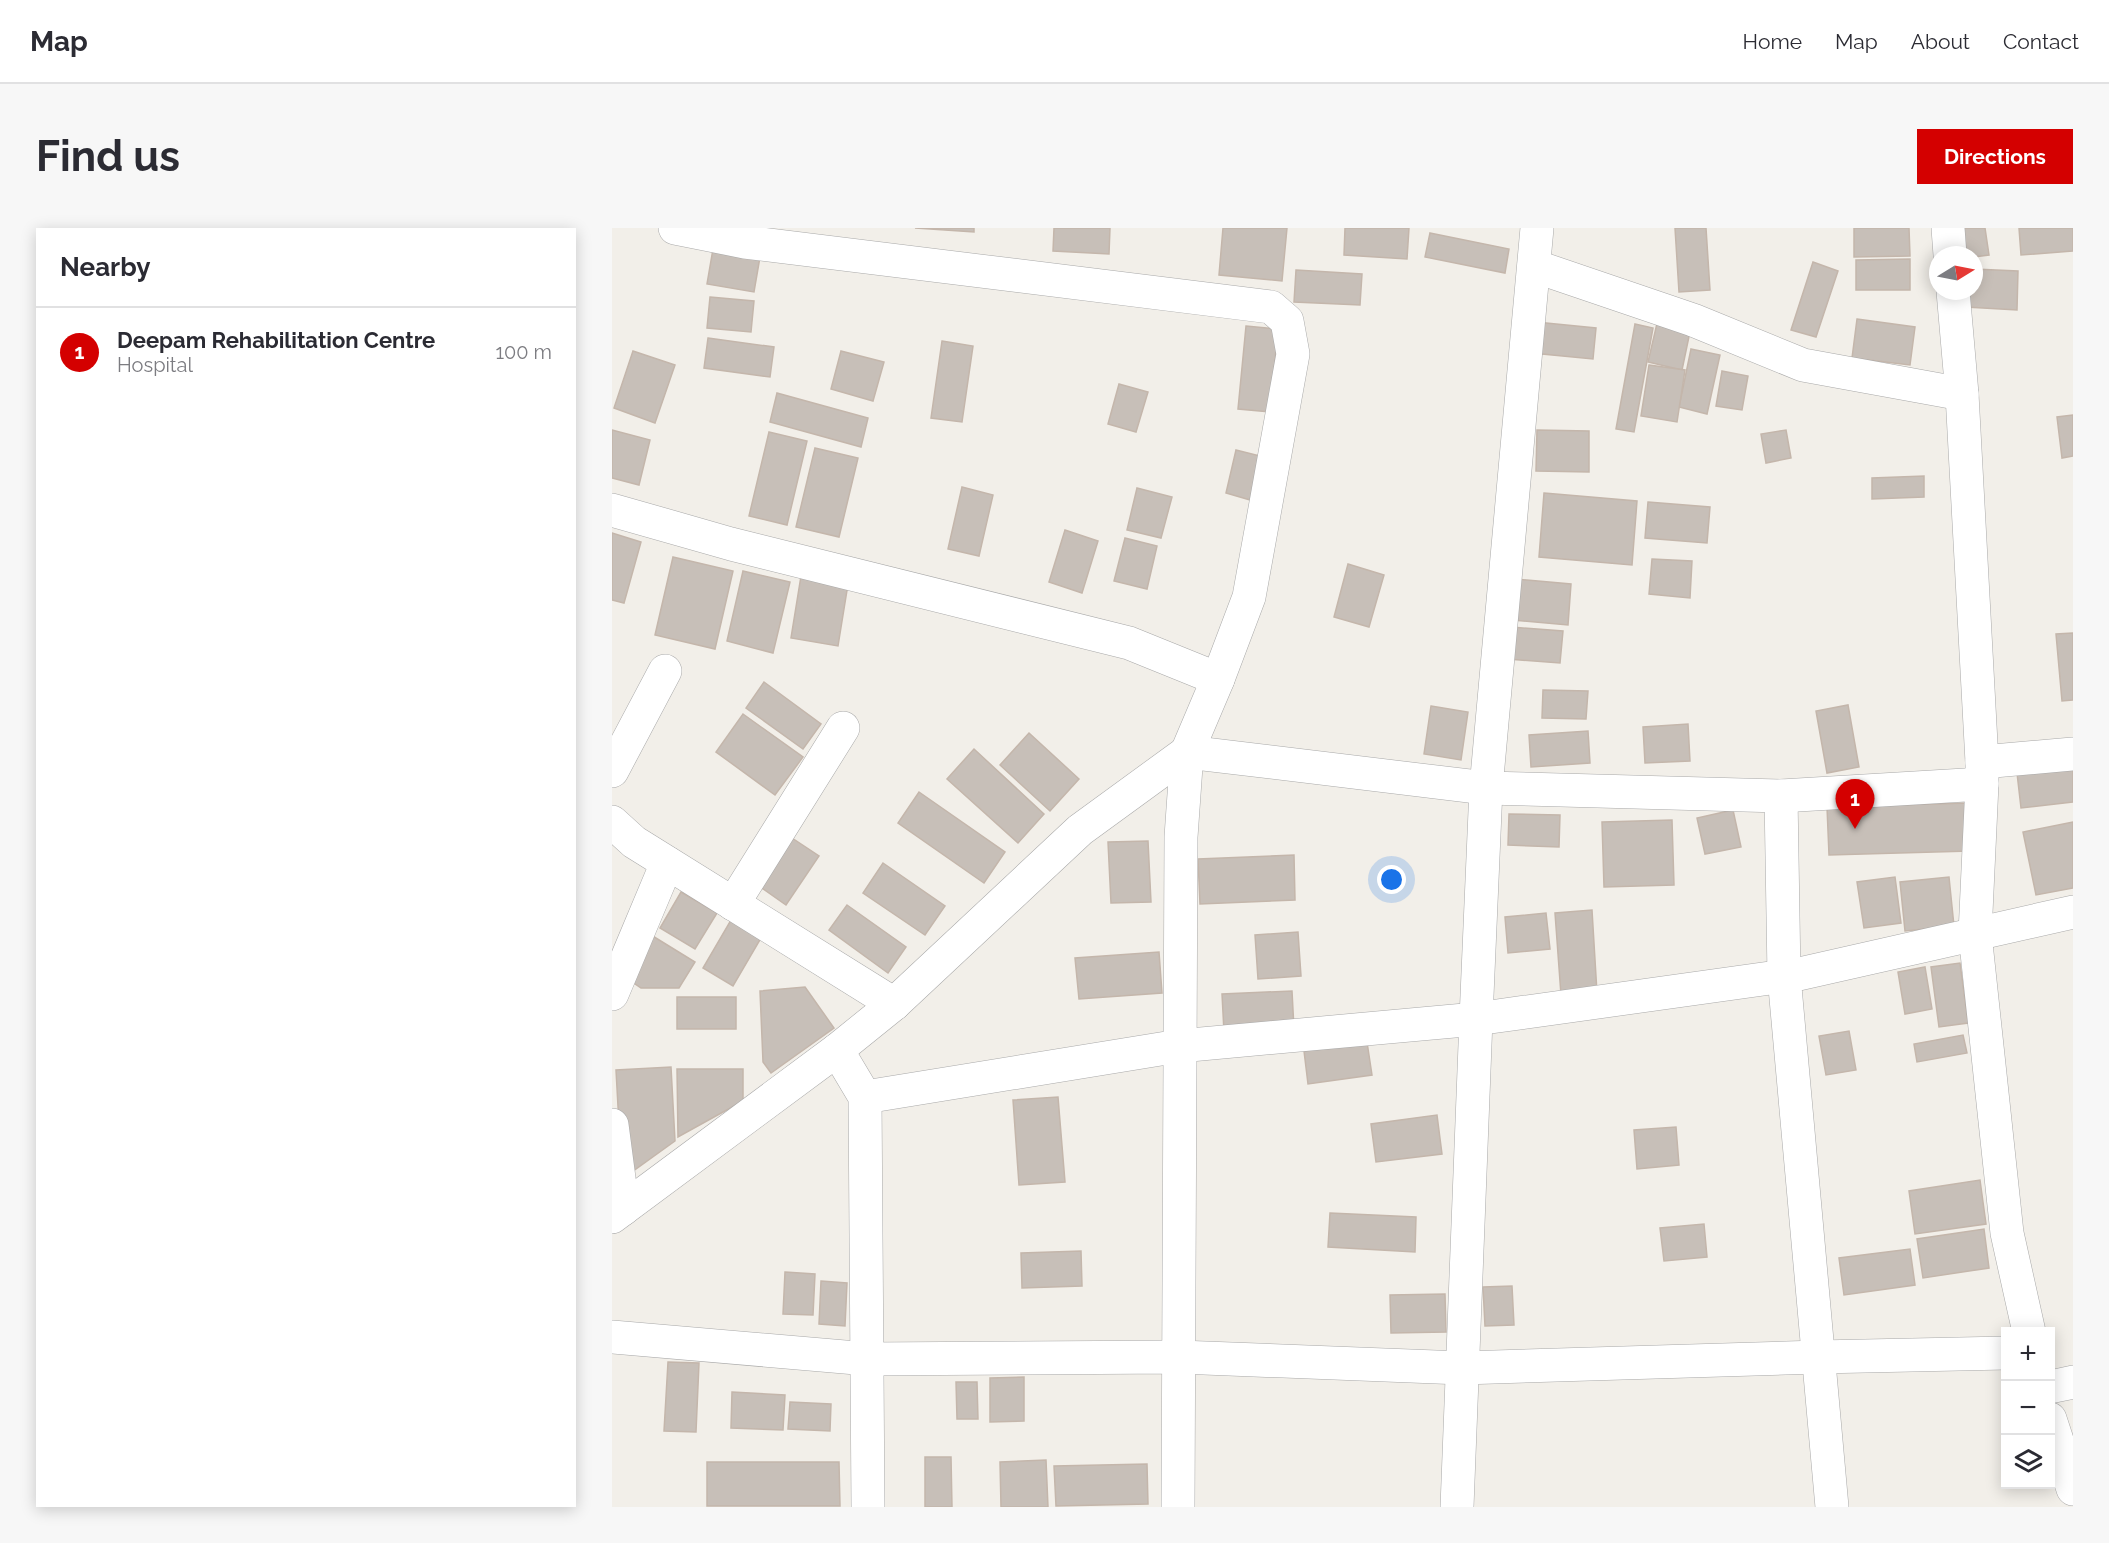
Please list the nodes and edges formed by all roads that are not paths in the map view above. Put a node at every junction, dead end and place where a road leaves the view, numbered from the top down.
1 (675, 228) edge
2 (1537, 228) edge
3 (1948, 228) edge
4 (1949, 246) edge
5 (1534, 266) junction
6 (1954, 300) edge
7 (1962, 394) junction
8 (612, 510) edge
9 (665, 671) dead end
10 (1218, 679) junction
11 (843, 728) dead end
12 (1186, 752) junction
13 (2073, 754) edge
14 (612, 771) edge
15 (1982, 773) junction
16 (1486, 788) junction
17 (1781, 796) junction
18 (612, 822) edge
19 (667, 863) junction
20 (733, 904) junction
21 (2073, 912) edge
22 (1975, 934) junction
23 (1784, 976) junction
24 (612, 993) edge
25 (894, 1004) junction
26 (1476, 1019) junction
27 (1179, 1046) junction
28 (837, 1050) junction
29 (865, 1097) junction
30 (612, 1125) edge
31 (617, 1213) edge
32 (2027, 1327) edge
33 (612, 1336) edge
34 (2001, 1353) edge
35 (1179, 1357) junction
36 (1818, 1357) junction
37 (868, 1359) junction
38 (1462, 1368) junction
39 (2073, 1382) edge
40 (2055, 1386) edge
41 (2055, 1434) edge
42 (2073, 1488) edge
43 (868, 1507) edge
44 (1178, 1507) edge
45 (1457, 1507) edge
46 (1832, 1507) edge

1 - 10 street
2 - 5 street
3 - 4 street
5 - 7 street
5 - 16 street
6 - 7 street
7 - 15 street
8 - 10 street
9 - 14 street
10 - 12 street
11 - 20 street
12 - 16 street
12 - 25 street
12 - 27 street
13 - 15 street
15 - 17 street
15 - 22 street
16 - 17 street
16 - 26 street
17 - 23 street
18 - 19 street
19 - 20 street
19 - 24 street
20 - 25 street
21 - 22 street
22 - 23 street
22 - 32 street
23 - 26 street
23 - 36 street
25 - 28 street
26 - 27 street
26 - 38 street
27 - 29 street
27 - 35 street
28 - 29 street
28 - 31 street
29 - 37 street
30 - 31 street
33 - 37 street
34 - 36 street
35 - 37 street
35 - 38 street
35 - 44 street
36 - 38 street
36 - 46 street
37 - 43 street
38 - 45 street
39 - 40 street
41 - 42 street

